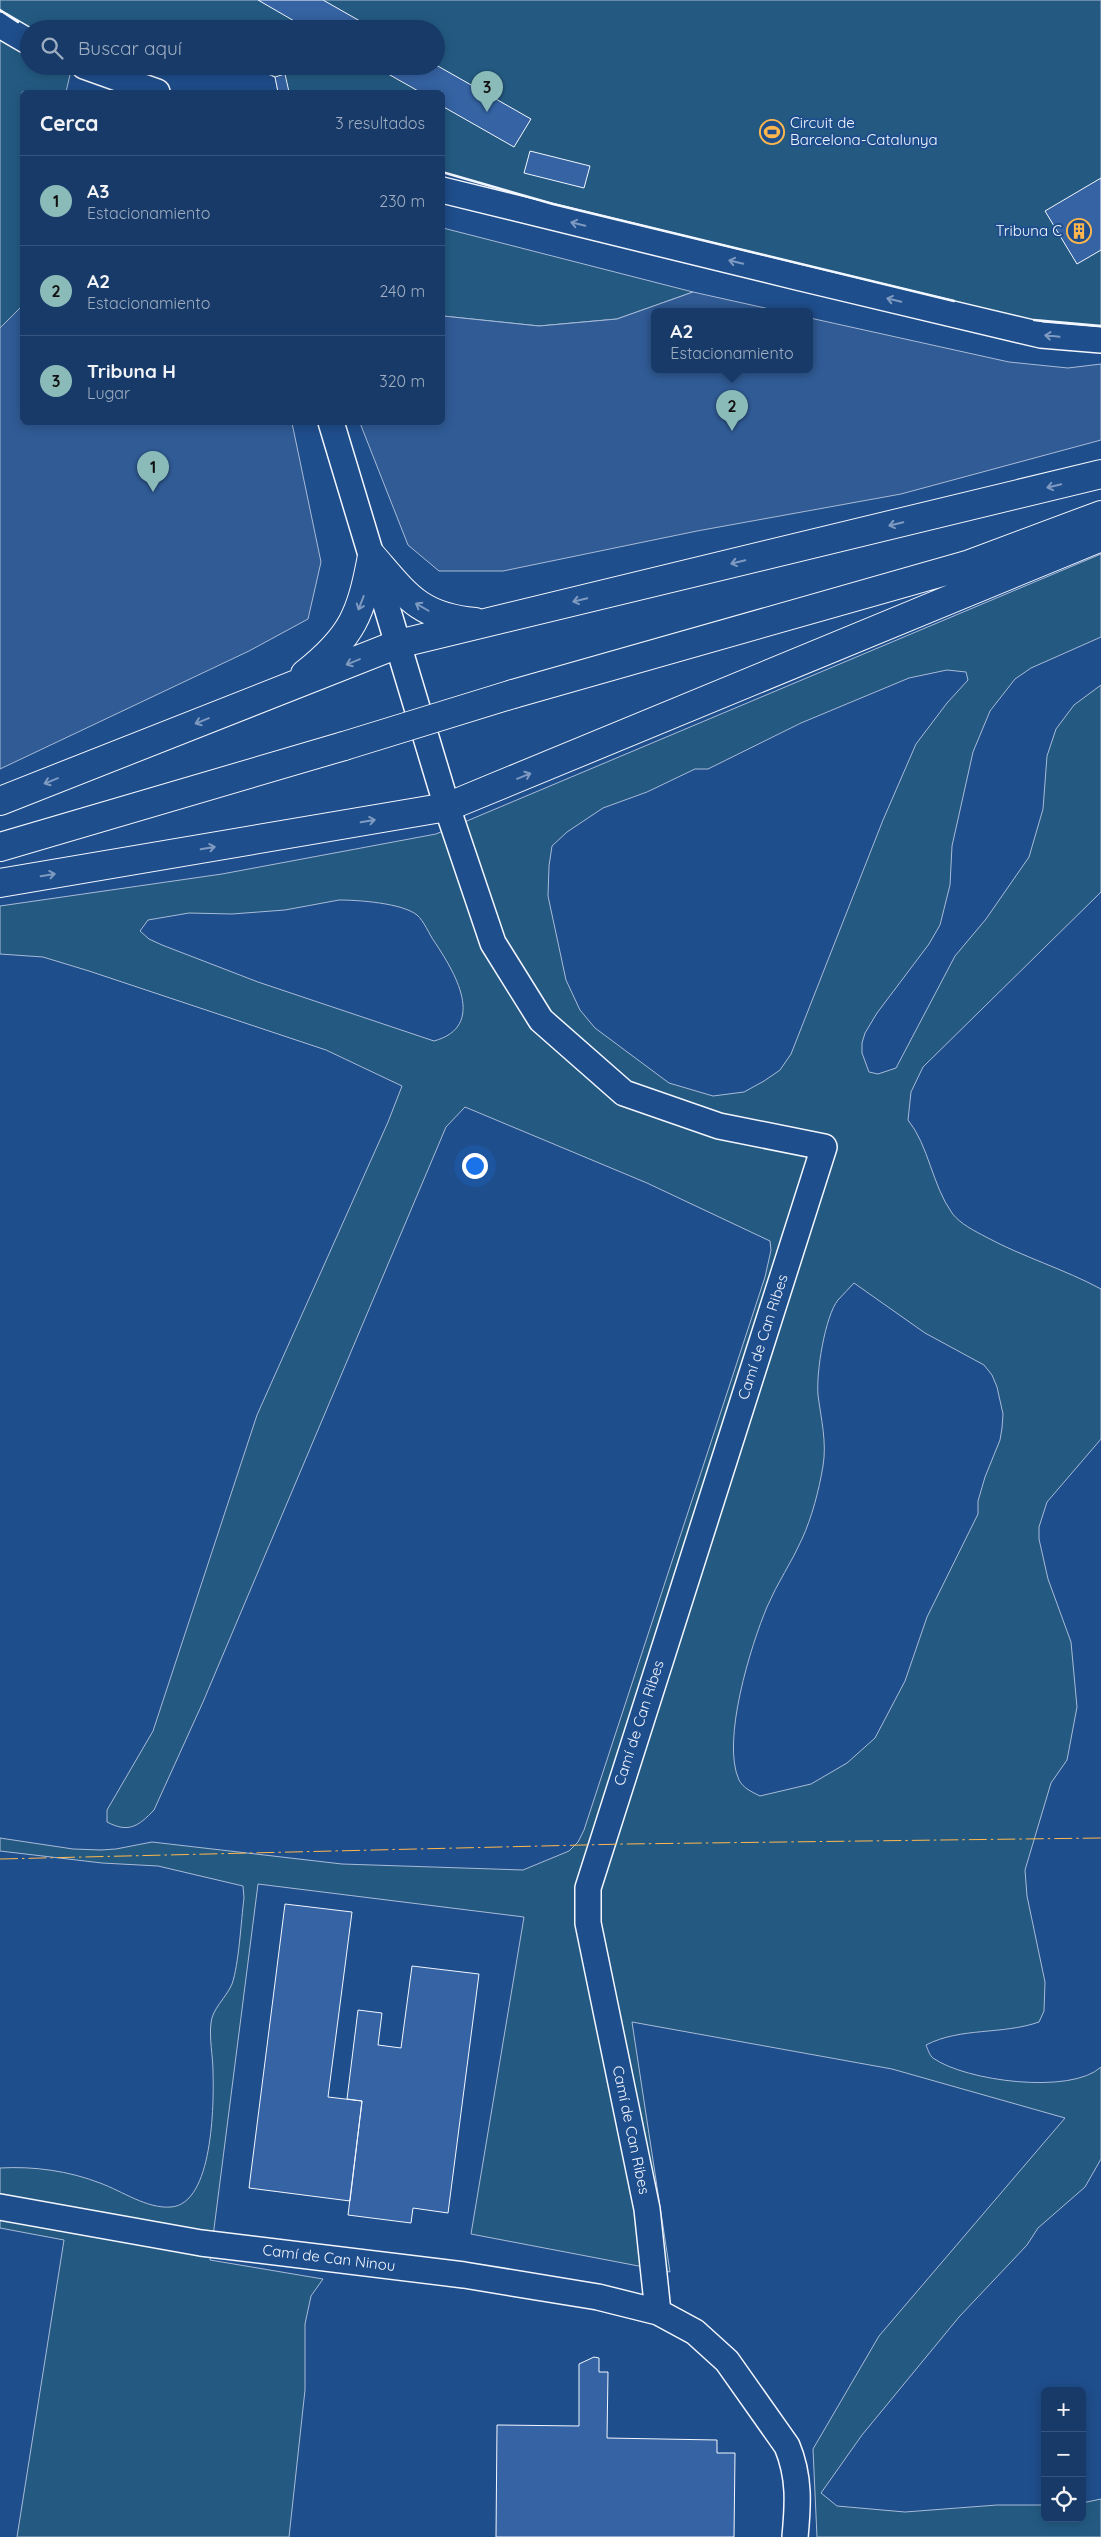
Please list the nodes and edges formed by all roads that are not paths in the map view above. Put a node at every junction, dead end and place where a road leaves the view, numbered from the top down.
1 (0, 26) edge
2 (20, 37) edge
3 (109, 75) edge
4 (151, 90) edge
5 (445, 191) edge
6 (1101, 340) edge
7 (332, 425) edge
8 (1101, 474) edge
9 (1101, 514) edge
10 (1101, 537) edge
11 (372, 556) junction
12 (486, 623) junction
13 (398, 644) junction
14 (290, 686) junction
15 (0, 801) edge
16 (447, 807) junction
17 (0, 847) edge
18 (0, 883) edge
19 (0, 2207) edge
20 (658, 2312) junction
21 (795, 2537) edge

1 - 2 street
3 - 4 street
6 -> 5 street
7 - 11 street
8 -> 12 highway
9 - 17 highway, bridge
16 -> 10 highway
12 -> 11 highway
11 - 13 street
11 -> 14 highway
12 - 13 highway
13 -> 14 highway
13 - 16 street
14 -> 15 highway
18 -> 16 highway
16 - 20 street, Camí de Can Ribes
19 - 20 street, Camí de Can Ninou
20 - 21 street, Camí de Can Ninou

